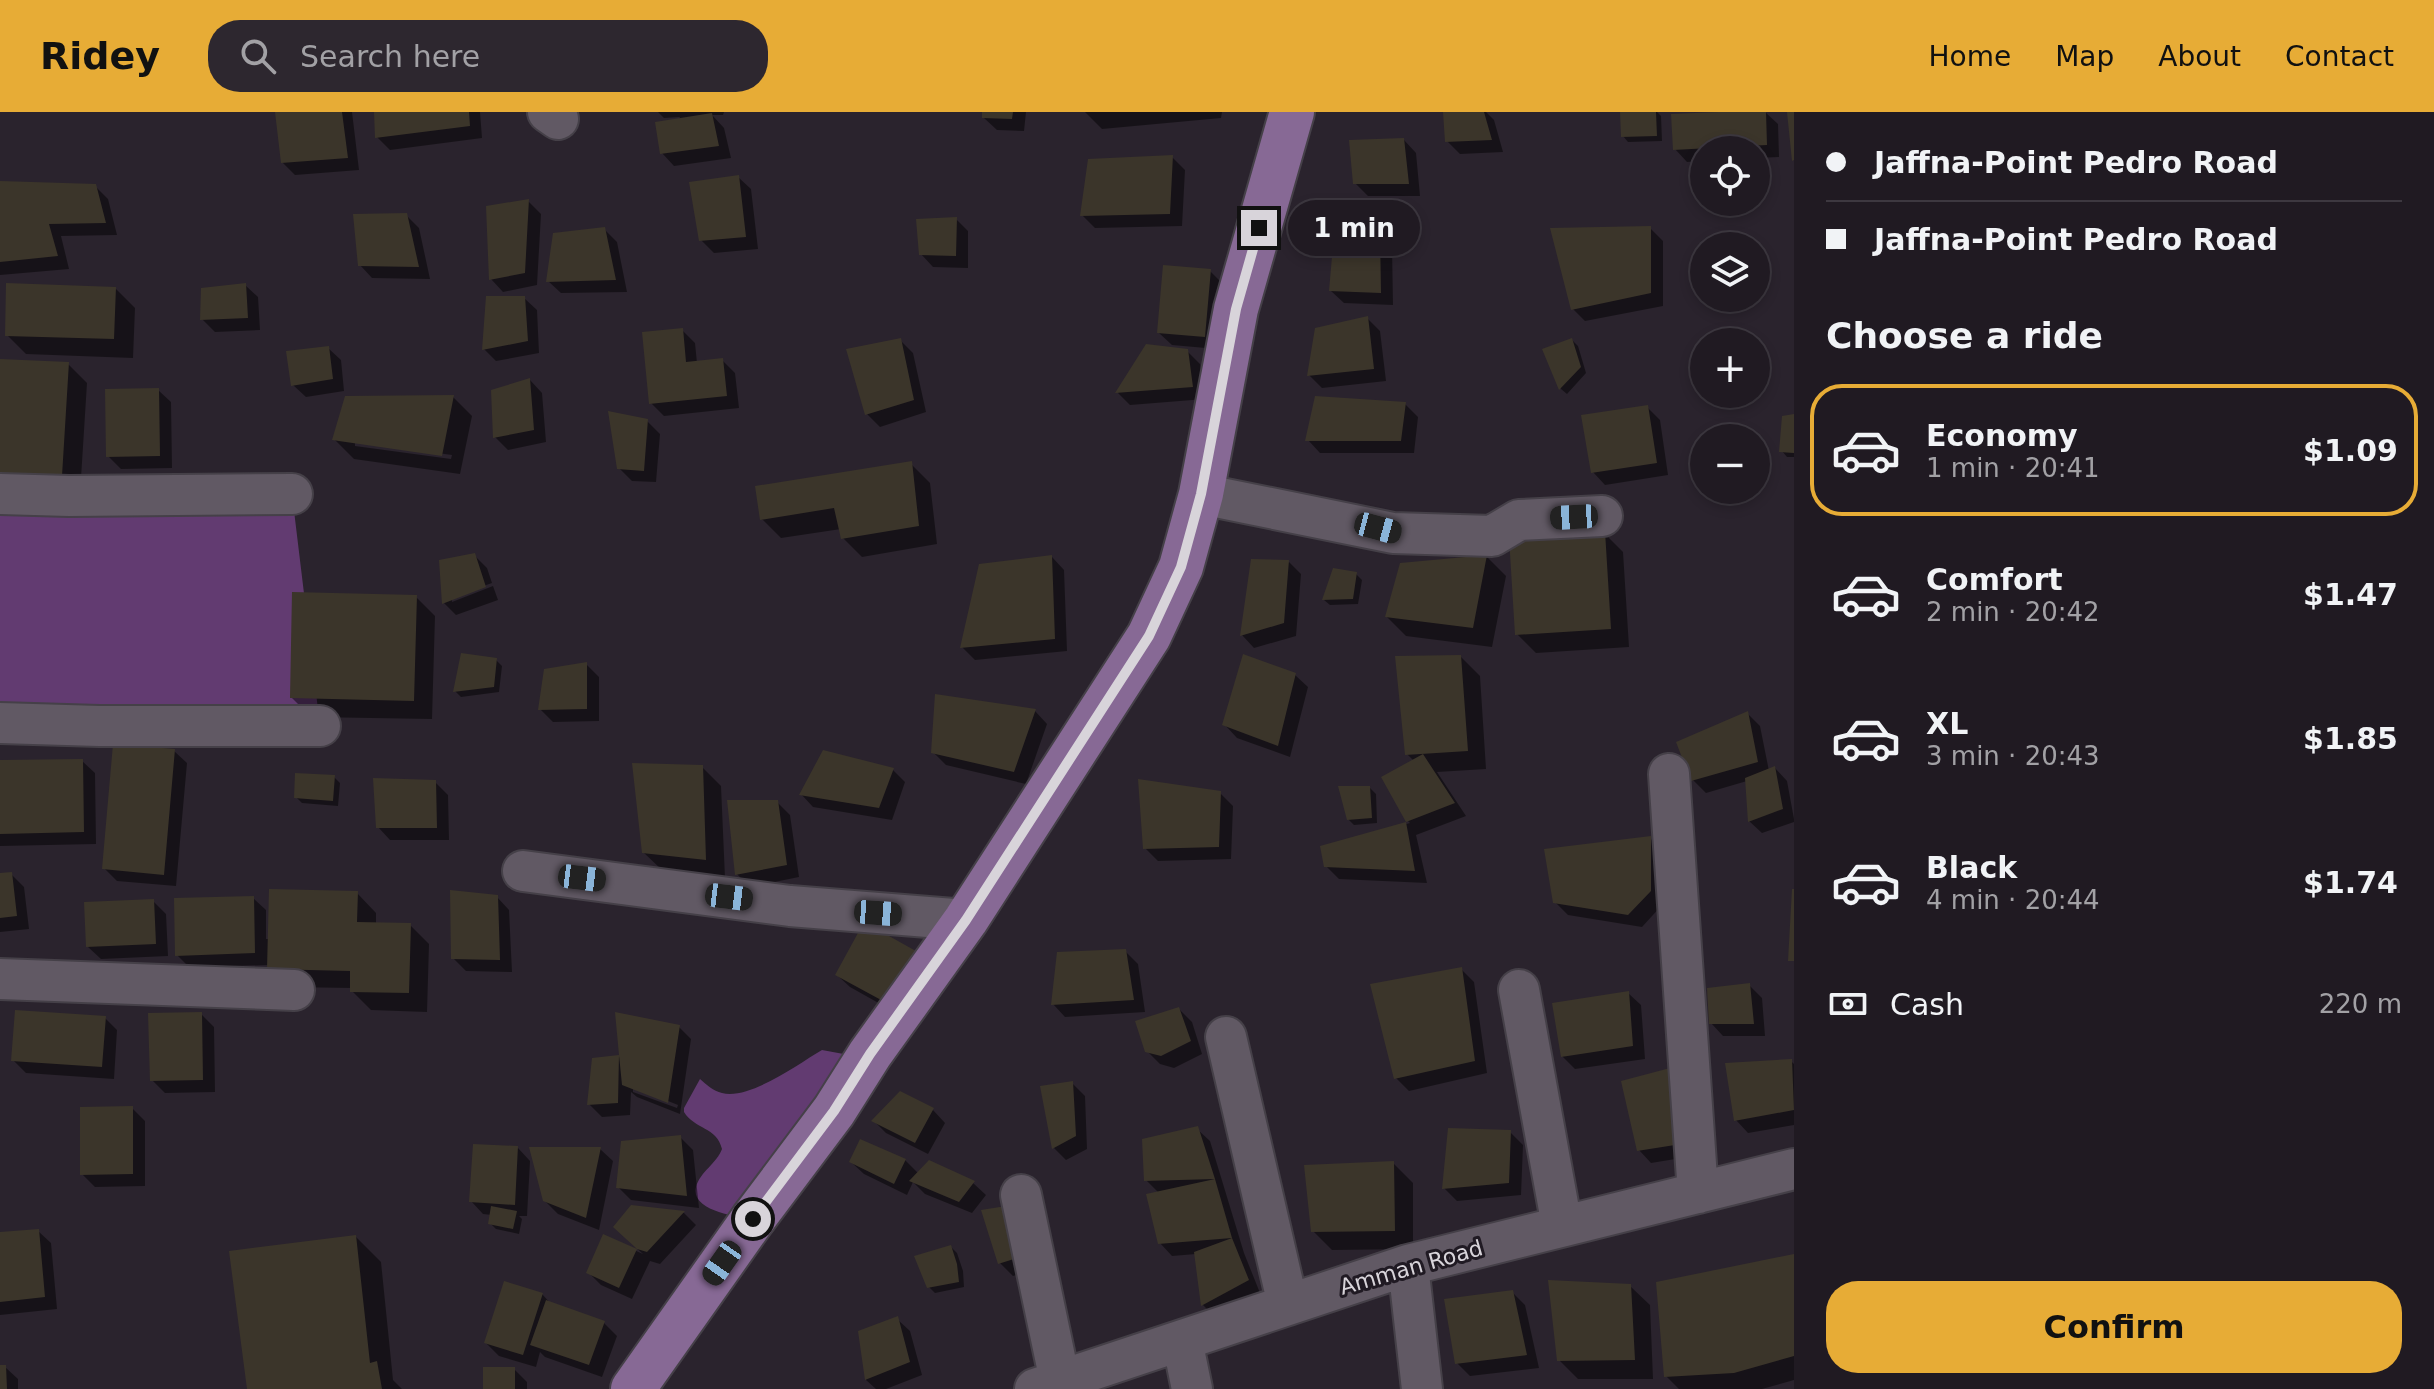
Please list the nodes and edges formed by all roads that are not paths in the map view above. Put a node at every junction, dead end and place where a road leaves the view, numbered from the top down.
1 (1292, 112) edge
2 (0, 494) edge
3 (292, 494) dead end
4 (1201, 494) junction
5 (1602, 516) dead end
6 (0, 723) edge
7 (320, 726) dead end
8 (1669, 774) dead end
9 (523, 871) dead end
10 (966, 920) junction
11 (0, 979) edge
12 (294, 990) dead end
13 (1519, 990) dead end
14 (1226, 1037) dead end
15 (1794, 1169) edge
16 (1698, 1193) junction
17 (1021, 1195) dead end
18 (1562, 1226) junction
19 (1408, 1265) junction
20 (1288, 1305) junction
21 (1182, 1340) junction
22 (1048, 1385) edge
23 (633, 1389) edge
24 (1192, 1389) edge
25 (1422, 1389) edge

1 - 4 main road
2 - 3 street
4 - 5 street
4 - 10 main road
6 - 7 street
8 - 16 street
9 - 10 street
10 - 23 main road
11 - 12 street
13 - 18 street
14 - 20 street
15 - 16 street, Amman Road
16 - 18 street, Amman Road
17 - 22 street
18 - 19 street, Amman Road
19 - 20 street, Amman Road
19 - 25 street
20 - 21 street, Amman Road
21 - 22 street, Amman Road
21 - 24 street

